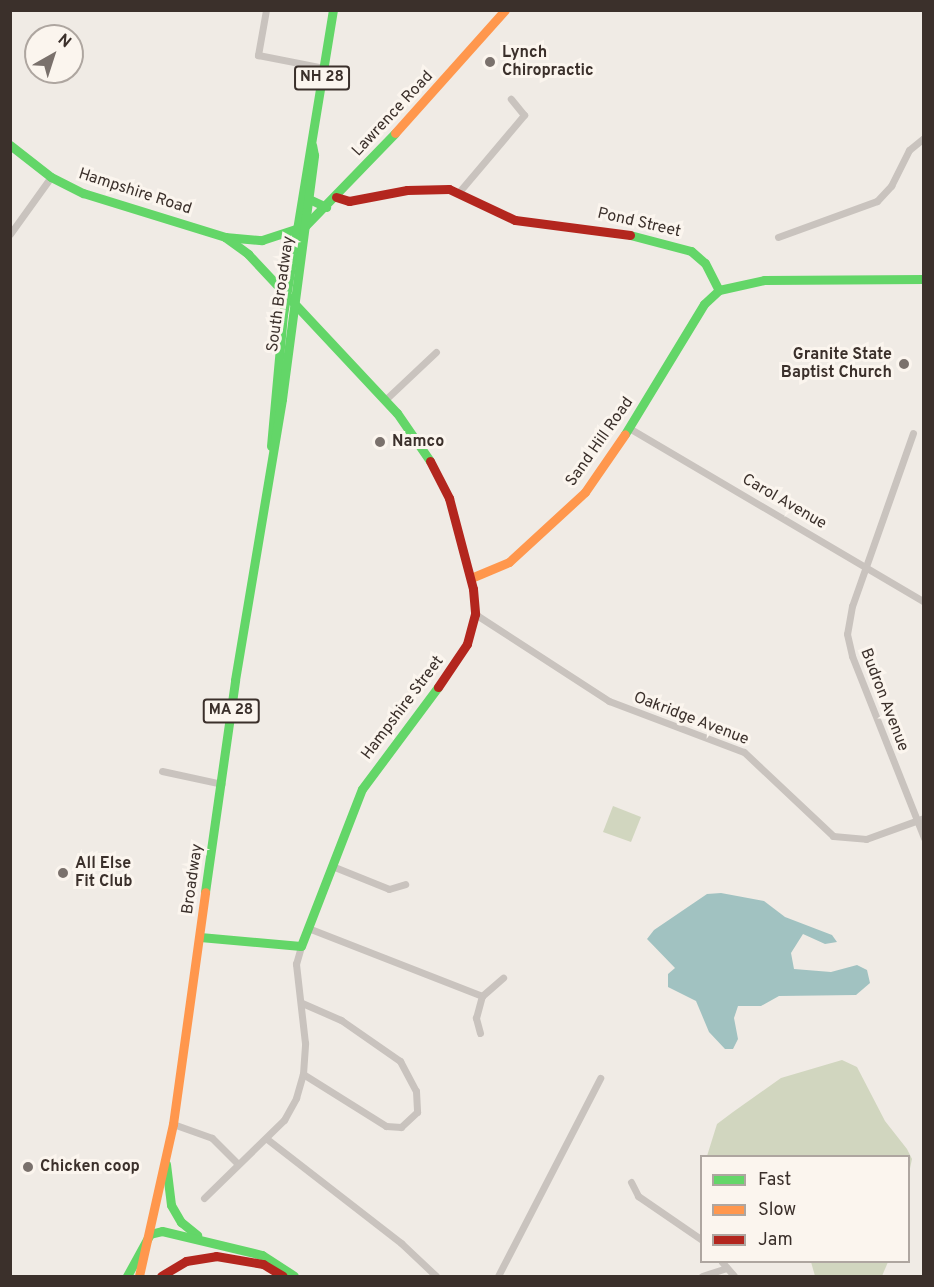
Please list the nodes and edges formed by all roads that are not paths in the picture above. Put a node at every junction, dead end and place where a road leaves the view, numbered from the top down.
1 (266, 10) edge
2 (333, 10) edge
3 (505, 10) edge
4 (324, 68) junction
5 (511, 99) dead end
6 (924, 138) edge
7 (312, 144) junction
8 (10, 145) edge
9 (51, 177) junction
10 (459, 192) junction
11 (336, 197) junction
12 (309, 199) junction
13 (326, 207) junction
14 (305, 226) junction
15 (296, 231) junction
16 (10, 234) edge
17 (225, 237) junction
18 (778, 237) dead end
19 (262, 240) junction
20 (254, 261) junction
21 (924, 279) edge
22 (719, 290) junction
23 (290, 299) junction
24 (436, 352) dead end
25 (385, 400) junction
26 (629, 428) junction
27 (913, 433) dead end
28 (266, 484) joint
29 (866, 566) junction
30 (471, 578) junction
31 (923, 600) edge
32 (475, 614) junction
33 (162, 771) dead end
34 (222, 784) junction
35 (924, 818) edge
36 (916, 821) junction
37 (924, 838) edge
38 (332, 866) junction
39 (405, 884) dead end
40 (308, 928) junction
41 (200, 937) junction
42 (301, 946) junction
43 (503, 978) dead end
44 (482, 996) junction
45 (302, 1003) junction
46 (480, 1034) dead end
47 (303, 1074) junction
48 (600, 1078) dead end
49 (173, 1124) junction
50 (267, 1139) junction
51 (237, 1163) junction
52 (166, 1164) junction
53 (631, 1182) dead end
54 (204, 1198) dead end
55 (150, 1234) junction
56 (700, 1239) edge
57 (212, 1241) junction
58 (723, 1263) edge
59 (728, 1268) junction
60 (127, 1276) edge
61 (139, 1276) edge
62 (161, 1276) edge
63 (283, 1276) edge
64 (294, 1276) edge
65 (436, 1276) edge
66 (498, 1276) edge
67 (702, 1276) edge
68 (734, 1276) edge

1 - 4 street
2 - 4 main road, South Broadway / NH 28
3 - 11 main road, Lawrence Road
4 - 7 main road, South Broadway / NH 28
5 - 10 street
6 - 18 street
7 - 12 main road, South Broadway / NH 28
7 - 15 main road, South Broadway / NH 28
8 - 9 main road, Hampshire Road
9 - 16 street
9 - 17 main road, Hampshire Road
10 - 11 main road, Pond Street
10 - 22 main road, Pond Street
11 - 13 main road, Lawrence Road
12 - 13 main road
12 - 14 main road, South Broadway / NH 28
13 - 14 main road, Lawrence Road
14 - 15 main road, Lawrence Road
14 - 23 main road, South Broadway / NH 28
15 - 19 main road, Hampshire Road
15 - 23 main road, South Broadway / NH 28
17 - 19 main road, Hampshire Road
17 - 20 main road, Hampshire Road
19 - 20 main road
20 - 23 main road, Hampshire Road
21 - 22 main road
22 - 26 main road, Sand Hill Road
23 - 25 main road, Hampshire Street
23 - 28 main road, South Broadway / NH 28
24 - 25 street
25 - 30 main road, Hampshire Street
26 - 29 street, Carol Avenue
26 - 30 main road, Sand Hill Road
27 - 29 street, Budron Avenue
28 - 34 main road, Broadway / MA 28
29 - 31 street, Carol Avenue
29 - 36 street, Budron Avenue
30 - 32 main road, Hampshire Street
32 - 36 street, Oakridge Avenue
32 - 38 main road, Hampshire Street
33 - 34 street
34 - 41 main road, Broadway / MA 28
35 - 36 street, Oakridge Avenue
36 - 37 street, Budron Avenue
38 - 39 street
38 - 40 main road, Hampshire Street
40 - 42 main road, Hampshire Street
40 - 44 street
41 - 42 main road
41 - 49 main road, Broadway / MA 28
42 - 45 street, Hampshire Street
43 - 44 street
44 - 46 street
45 - 47 street, Hampshire Street
45 - 47 street
47 - 50 street, Hampshire Street
48 - 66 street
49 - 51 street
49 - 52 main road, Broadway / MA 28
50 - 51 street, Hampshire Street
50 - 65 street
51 - 54 street, Hampshire Street
52 - 55 main road, Broadway / MA 28
52 - 57 main road
53 - 56 street
55 - 57 main road
55 - 60 main road
55 - 61 main road, Broadway / MA 28
57 - 64 main road
58 - 59 street
59 - 67 street
59 - 68 street
62 - 63 main road

